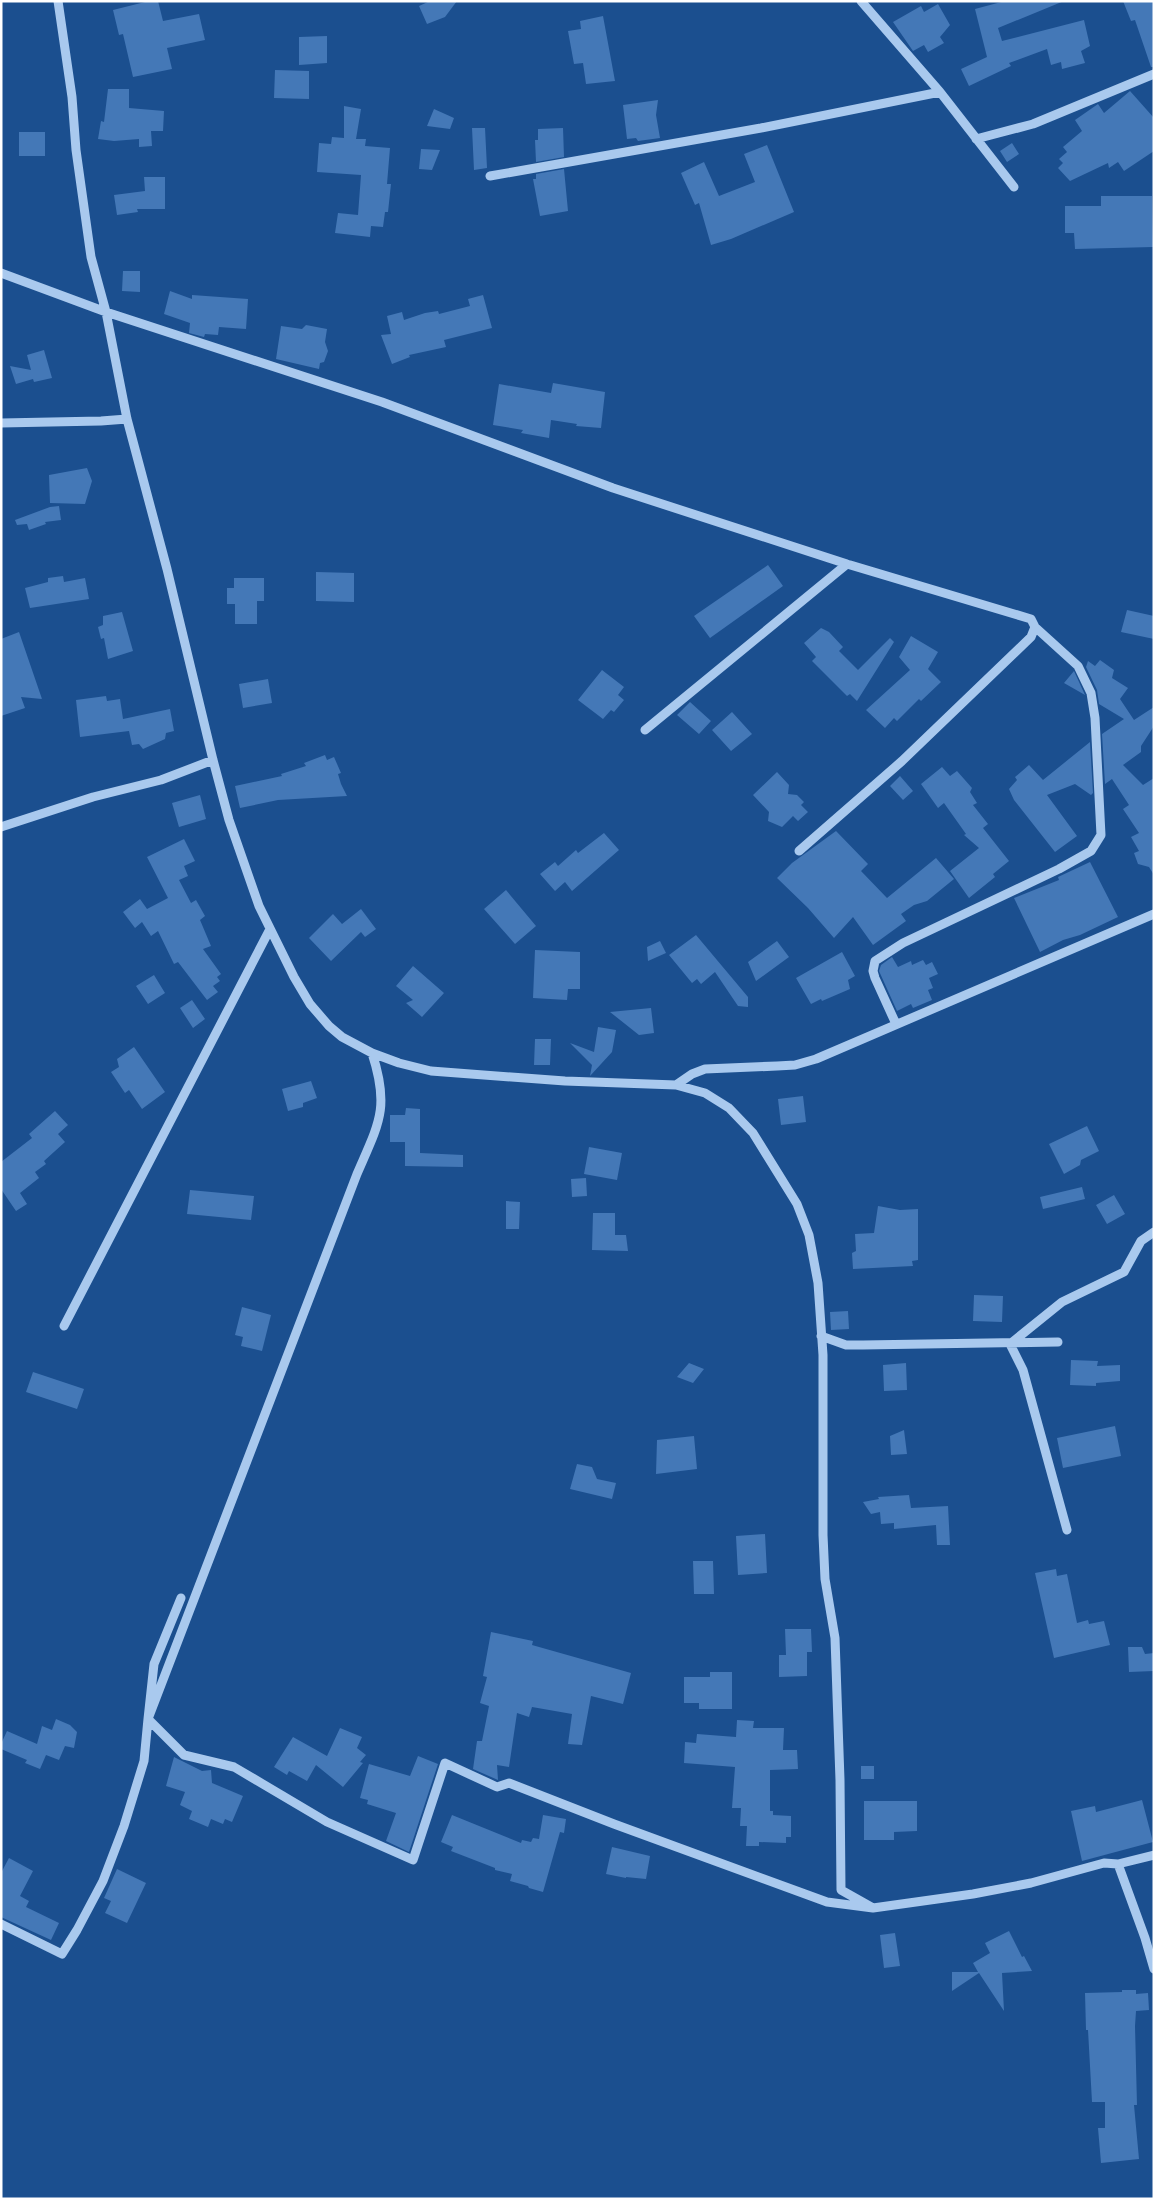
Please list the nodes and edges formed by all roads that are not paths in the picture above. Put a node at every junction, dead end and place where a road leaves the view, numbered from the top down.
1 (58, 1) edge
2 (862, 1) edge
3 (1154, 74) edge
4 (940, 92) junction
5 (976, 139) junction
6 (490, 176) dead end
7 (1014, 187) dead end
8 (1, 273) edge
9 (106, 312) junction
10 (127, 419) junction
11 (1, 422) edge
12 (847, 564) junction
13 (1035, 628) junction
14 (645, 730) dead end
15 (213, 760) junction
16 (1, 827) edge
17 (799, 852) dead end
18 (1154, 914) edge
19 (270, 929) junction
20 (896, 1024) junction
21 (372, 1052) junction
22 (676, 1085) junction
23 (1154, 1232) edge
24 (64, 1326) dead end
25 (821, 1336) junction
26 (1058, 1342) dead end
27 (1010, 1344) junction
28 (1068, 1530) dead end
29 (181, 1598) dead end
30 (148, 1720) junction
31 (1154, 1855) edge
32 (1118, 1864) junction
33 (841, 1890) junction
34 (827, 1902) junction
35 (873, 1908) junction
36 (1, 1924) edge
37 (1154, 1969) edge

1 - 9 street
2 - 4 street
3 - 5 street
4 - 5 street
4 - 6 street
5 - 7 street
8 - 9 street
9 - 10 street
9 - 12 street
10 - 11 street
10 - 15 street
12 - 13 street
12 - 14 street
13 - 17 street
13 - 20 street
15 - 16 street
15 - 19 street
18 - 20 street
19 - 21 street
19 - 24 street
20 - 22 street
21 - 22 street
21 - 30 street
22 - 25 street
23 - 27 street
25 - 27 street
25 - 33 street
26 - 27 street
27 - 28 street
29 - 30 street
30 - 34 street
30 - 36 street
31 - 32 street
32 - 35 street
32 - 37 street
33 - 34 street
33 - 35 street
34 - 35 street

